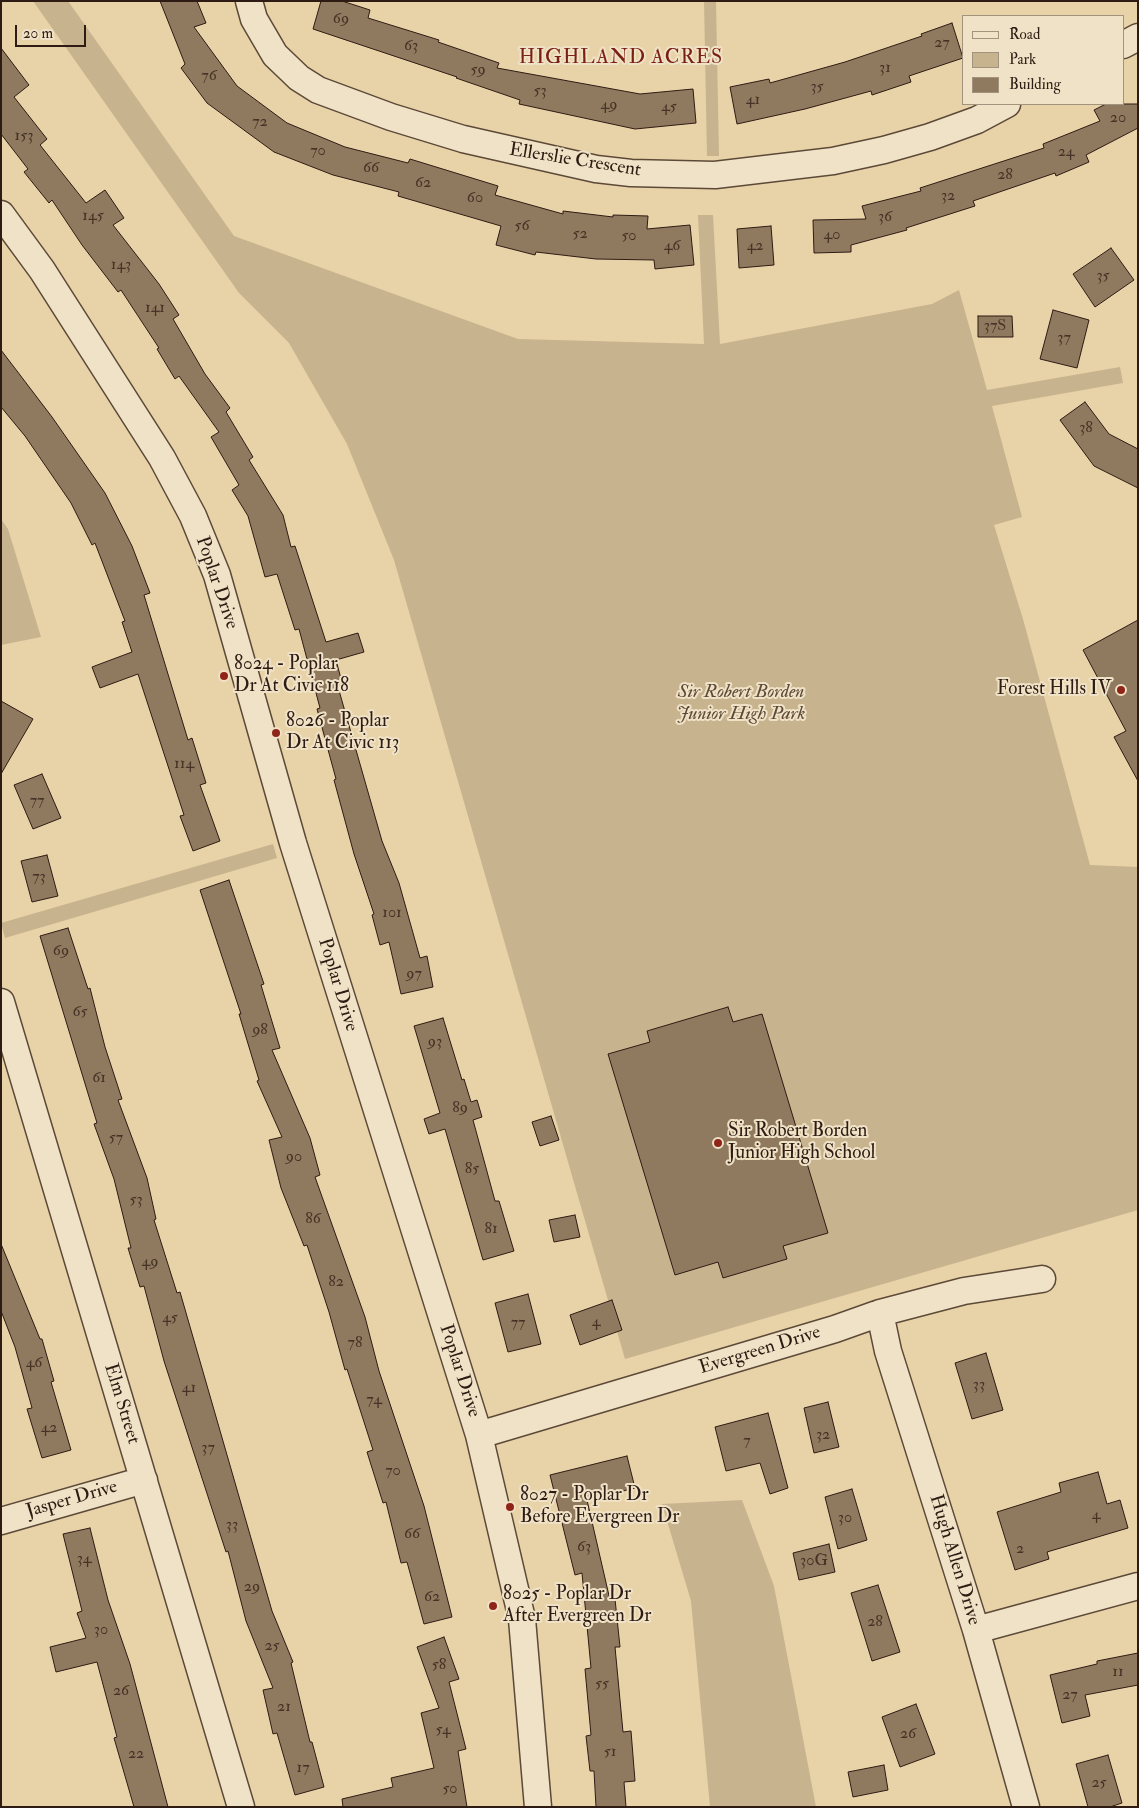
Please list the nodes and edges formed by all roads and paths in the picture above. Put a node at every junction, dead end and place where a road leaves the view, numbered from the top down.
1 (249, 1) edge
2 (1138, 37) edge
3 (1124, 44) edge
4 (1005, 105) edge
5 (1, 214) edge
6 (1, 1002) edge
7 (1042, 1279) dead end
8 (880, 1313) junction
9 (479, 1435) junction
10 (144, 1480) junction
11 (1, 1521) edge
12 (1138, 1586) edge
13 (976, 1630) junction
14 (241, 1807) edge
15 (538, 1807) edge
16 (1026, 1807) edge

1 - 4 street, Ellerslie Crescent
2 - 3 street
5 - 9 street, Poplar Drive
6 - 10 street, Elm Street
7 - 8 street, Evergreen Drive
8 - 9 street, Evergreen Drive
8 - 13 street, Hugh Allen Drive
9 - 15 street, Poplar Drive
10 - 11 street, Jasper Drive
10 - 14 street, Elm Street
12 - 13 street
13 - 16 street, Hugh Allen Drive

